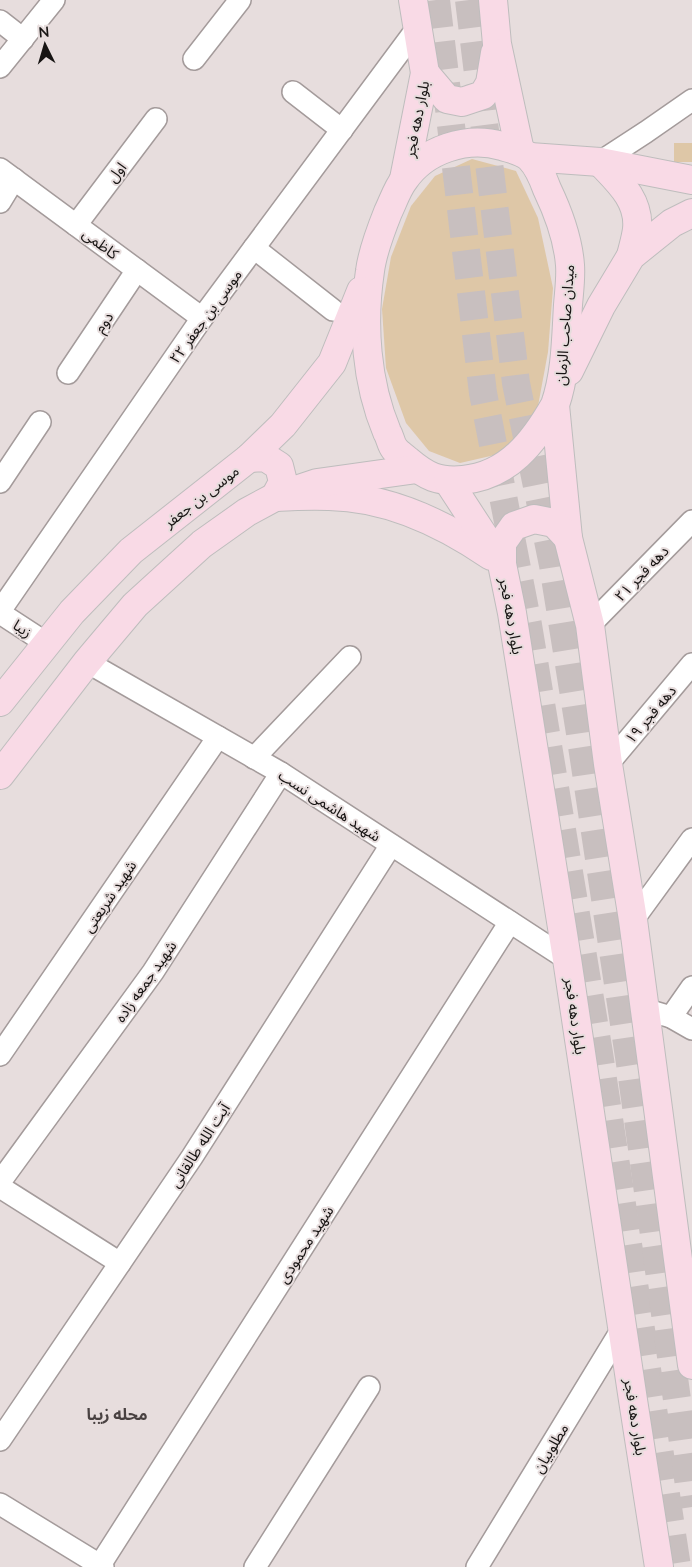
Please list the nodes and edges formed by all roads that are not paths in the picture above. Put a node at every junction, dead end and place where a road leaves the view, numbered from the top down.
1 (54, 0) edge
2 (240, 0) edge
3 (493, 0) edge
4 (414, 7) edge
5 (0, 21) edge
6 (23, 39) junction
7 (497, 44) junction
8 (194, 59) dead end
9 (0, 67) edge
10 (425, 73) junction
11 (293, 92) dead end
12 (692, 100) edge
13 (156, 120) dead end
14 (342, 130) junction
15 (525, 154) junction
16 (600, 162) junction
17 (7, 174) edge
18 (404, 180) junction
19 (692, 180) edge
20 (0, 202) edge
21 (692, 213) edge
22 (76, 225) junction
23 (254, 248) junction
24 (631, 256) junction
25 (370, 269) junction
26 (137, 270) junction
27 (333, 310) dead end
28 (202, 318) junction
29 (68, 373) dead end
30 (558, 396) junction
31 (40, 422) dead end
32 (249, 458) junction
33 (417, 468) junction
34 (448, 481) junction
35 (0, 482) edge
36 (275, 497) junction
37 (692, 521) edge
38 (568, 538) junction
39 (502, 564) junction
40 (0, 612) edge
41 (590, 625) junction
42 (46, 643) junction
43 (350, 657) dead end
44 (87, 662) junction
45 (692, 664) edge
46 (0, 702) edge
47 (218, 737) junction
48 (254, 758) junction
49 (608, 764) junction
50 (281, 773) junction
51 (0, 775) edge
52 (692, 839) edge
53 (391, 845) junction
54 (633, 920) junction
55 (510, 922) junction
56 (567, 959) junction
57 (692, 987) edge
58 (644, 1009) junction
59 (671, 1016) junction
60 (692, 1028) edge
61 (0, 1055) edge
62 (0, 1182) edge
63 (0, 1187) edge
64 (120, 1263) junction
65 (622, 1329) junction
66 (692, 1365) edge
67 (369, 1386) dead end
68 (0, 1440) edge
69 (0, 1504) edge
70 (102, 1566) edge
71 (254, 1567) edge
72 (477, 1567) edge
73 (660, 1567) edge

1 - 6 street
2 - 8 street
3 - 7 main road
4 - 10 main road, بلوار دهه فجر
4 - 14 street, موسی بن جعفر ۲۲
5 - 6 street
6 - 9 street
7 - 10 main road
7 - 15 main road
10 - 18 main road, بلوار دهه فجر
11 - 14 street
12 - 16 street
13 - 22 street, اول
14 - 23 street, موسی بن جعفر ۲۲
15 - 16 main road
15 - 18 main road, میدان صاحب الزمان
15 - 30 main road, میدان صاحب الزمان
16 - 19 main road
16 - 24 main road
17 - 20 street
17 - 22 street, کاظمی
18 - 25 main road, میدان صاحب الزمان
21 - 24 main road
22 - 26 street, کاظمی
23 - 27 street
23 - 28 street, موسی بن جعفر ۲۲
24 - 30 main road
25 - 32 main road, موسی بن جعفر
25 - 33 main road, میدان صاحب الزمان
26 - 28 street, کاظمی
26 - 29 street, دوم
28 - 40 street, موسی بن جعفر ۲۲
30 - 34 main road, میدان صاحب الزمان
30 - 38 main road
31 - 35 street
32 - 36 main road
32 - 42 main road, موسی بن جعفر
33 - 34 main road, میدان صاحب الزمان
33 - 36 main road
34 - 39 main road, بلوار دهه فجر
36 - 39 main road
36 - 44 main road
37 - 41 street, دهه فجر ۲۱
38 - 39 main road
38 - 41 main road
39 - 56 main road, بلوار دهه فجر
40 - 42 street, زیبا
41 - 49 main road
42 - 46 main road, موسی بن جعفر
43 - 48 street
44 - 47 street, شهید هاشمی نسب
44 - 51 main road
45 - 49 street, دهه فجر ۱۹
47 - 48 street, شهید هاشمی نسب
47 - 61 street, شهید شریعتی
48 - 50 street, شهید هاشمی نسب
49 - 54 main road
50 - 53 street, شهید هاشمی نسب
50 - 62 street, شهید جمعه زاده
52 - 54 street
53 - 55 street, شهید هاشمی نسب
53 - 64 street, آیت الله طالقانی
54 - 58 main road
55 - 56 street, شهید هاشمی نسب
55 - 70 street, شهید محمودی
56 - 65 main road, بلوار دهه فجر
57 - 59 street
58 - 59 street
58 - 66 main road
59 - 60 street
63 - 64 street
64 - 68 street, آیت الله طالقانی
65 - 72 street, مطلوبیان
65 - 73 main road, بلوار دهه فجر
67 - 71 street
69 - 70 street

